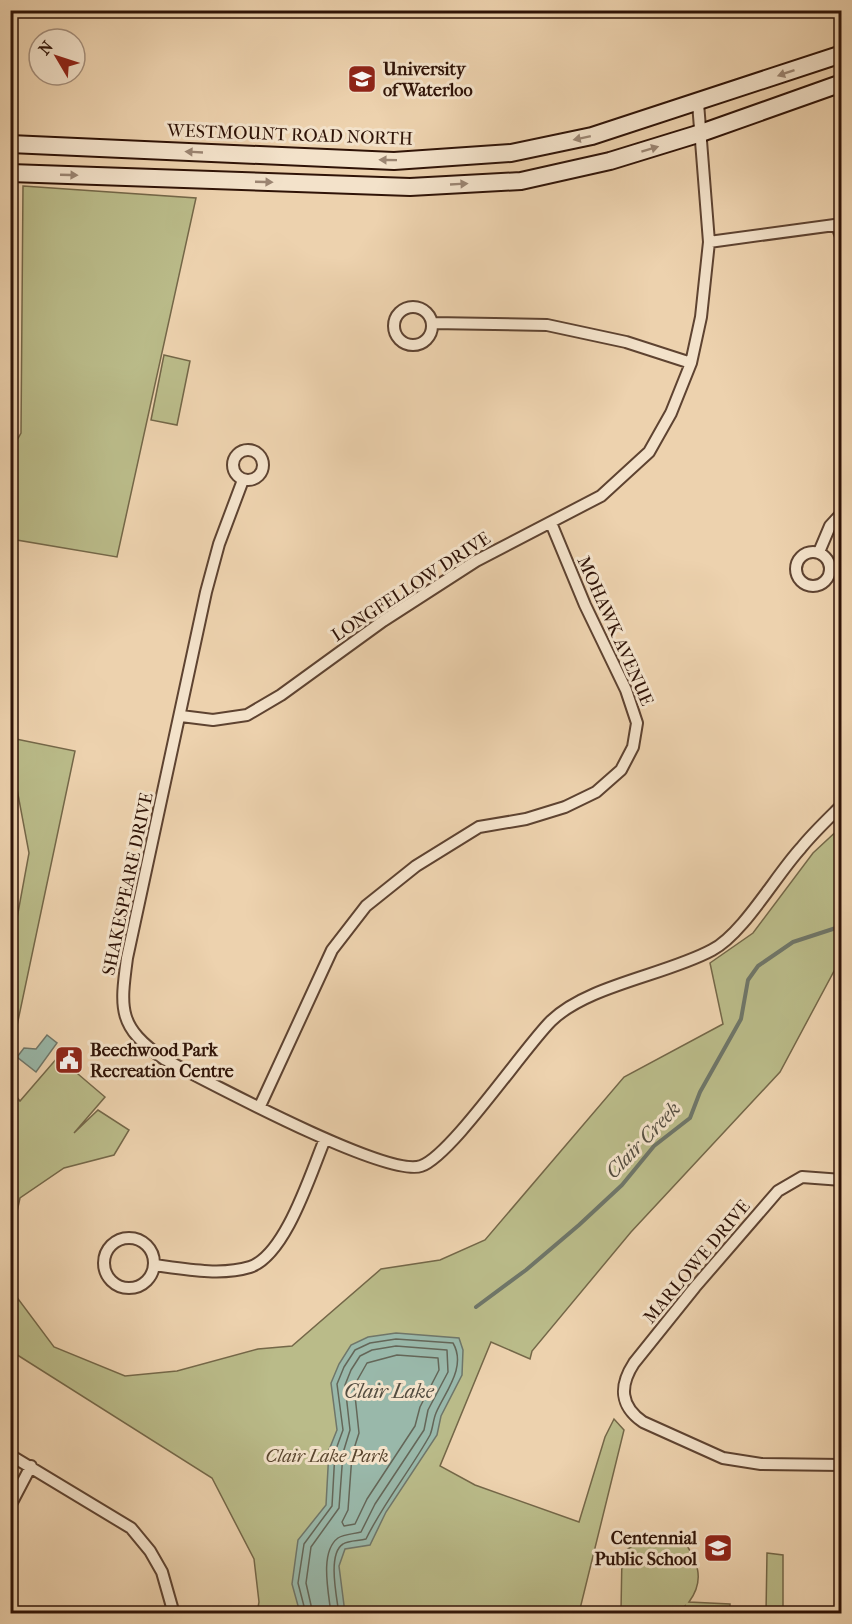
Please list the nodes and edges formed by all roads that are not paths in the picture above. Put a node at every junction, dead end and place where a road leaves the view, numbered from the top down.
1 (842, 54) edge
2 (842, 83) edge
3 (698, 103) junction
4 (701, 133) junction
5 (10, 144) edge
6 (10, 173) edge
7 (839, 225) edge
8 (842, 239) edge
9 (709, 242) junction
10 (432, 322) dead end
11 (690, 363) junction
12 (243, 480) dead end
13 (842, 513) edge
14 (551, 523) junction
15 (819, 552) dead end
16 (181, 716) junction
17 (842, 805) edge
18 (260, 1106) junction
19 (325, 1138) junction
20 (842, 1180) edge
21 (154, 1265) junction
22 (10, 1455) edge
23 (842, 1465) edge
24 (31, 1466) junction
25 (10, 1506) edge
26 (174, 1614) edge

1 -> 3 main road, WESTMOUNT ROAD NORTH
2 - 4 main road
3 - 4 street, LONGFELLOW DRIVE
3 -> 5 main road, WESTMOUNT ROAD NORTH
6 -> 4 main road
4 - 9 street, LONGFELLOW DRIVE
7 - 8 street
7 - 9 street
9 - 11 street, LONGFELLOW DRIVE
10 - 11 street
11 - 14 street, LONGFELLOW DRIVE
12 - 16 street, SHAKESPEARE DRIVE
13 - 15 street
14 - 16 street, LONGFELLOW DRIVE
14 - 18 street, MOHAWK AVENUE
16 - 18 street, SHAKESPEARE DRIVE
17 - 19 street, SHAKESPEARE DRIVE
18 - 19 street, SHAKESPEARE DRIVE
19 - 21 street
20 - 23 street, MARLOWE DRIVE
21 - 21 street
22 - 24 street
24 - 25 street
24 - 26 street

